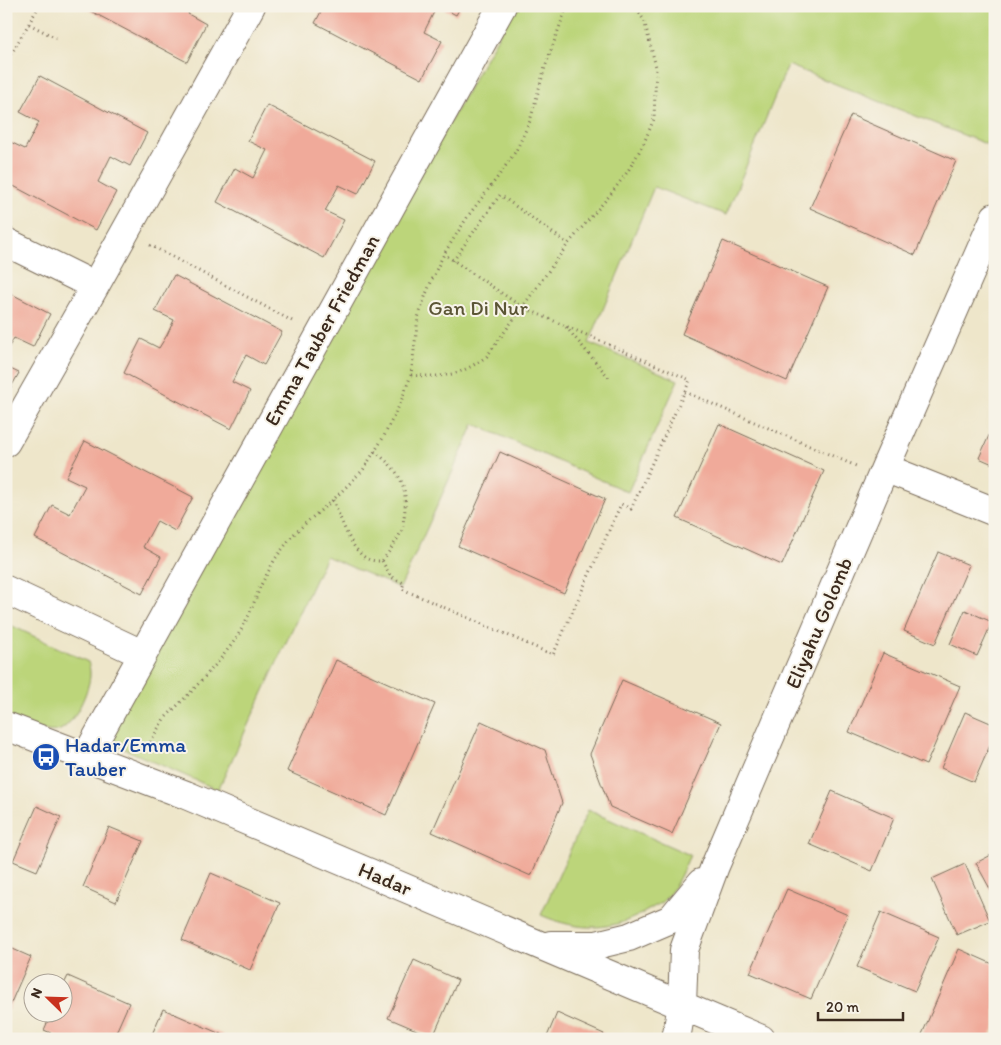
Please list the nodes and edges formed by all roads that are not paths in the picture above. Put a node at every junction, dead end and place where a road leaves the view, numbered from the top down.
1 (251, 6) edge
2 (502, 6) edge
3 (995, 217) edge
4 (6, 242) edge
5 (95, 286) junction
6 (6, 442) edge
7 (883, 472) junction
8 (995, 512) edge
9 (6, 590) edge
10 (142, 654) junction
11 (6, 726) edge
12 (86, 757) junction
13 (715, 866) junction
14 (539, 945) junction
15 (682, 1005) junction
16 (676, 1039) edge
17 (760, 1039) edge

1 - 5 street
2 - 10 street, Emma Tauber Friedman
3 - 7 street, Eliyahu Golomb
4 - 5 street
5 - 6 street
7 - 8 street
7 - 13 street, Eliyahu Golomb
9 - 10 street
10 - 12 street, Emma Tauber Friedman
11 - 12 street, Hadar
12 - 14 street, Hadar
13 - 14 street
13 - 15 street, Eliyahu Golomb
14 - 15 street, Hadar
15 - 16 street, Eliyahu Golomb
15 - 17 street, Hadar

